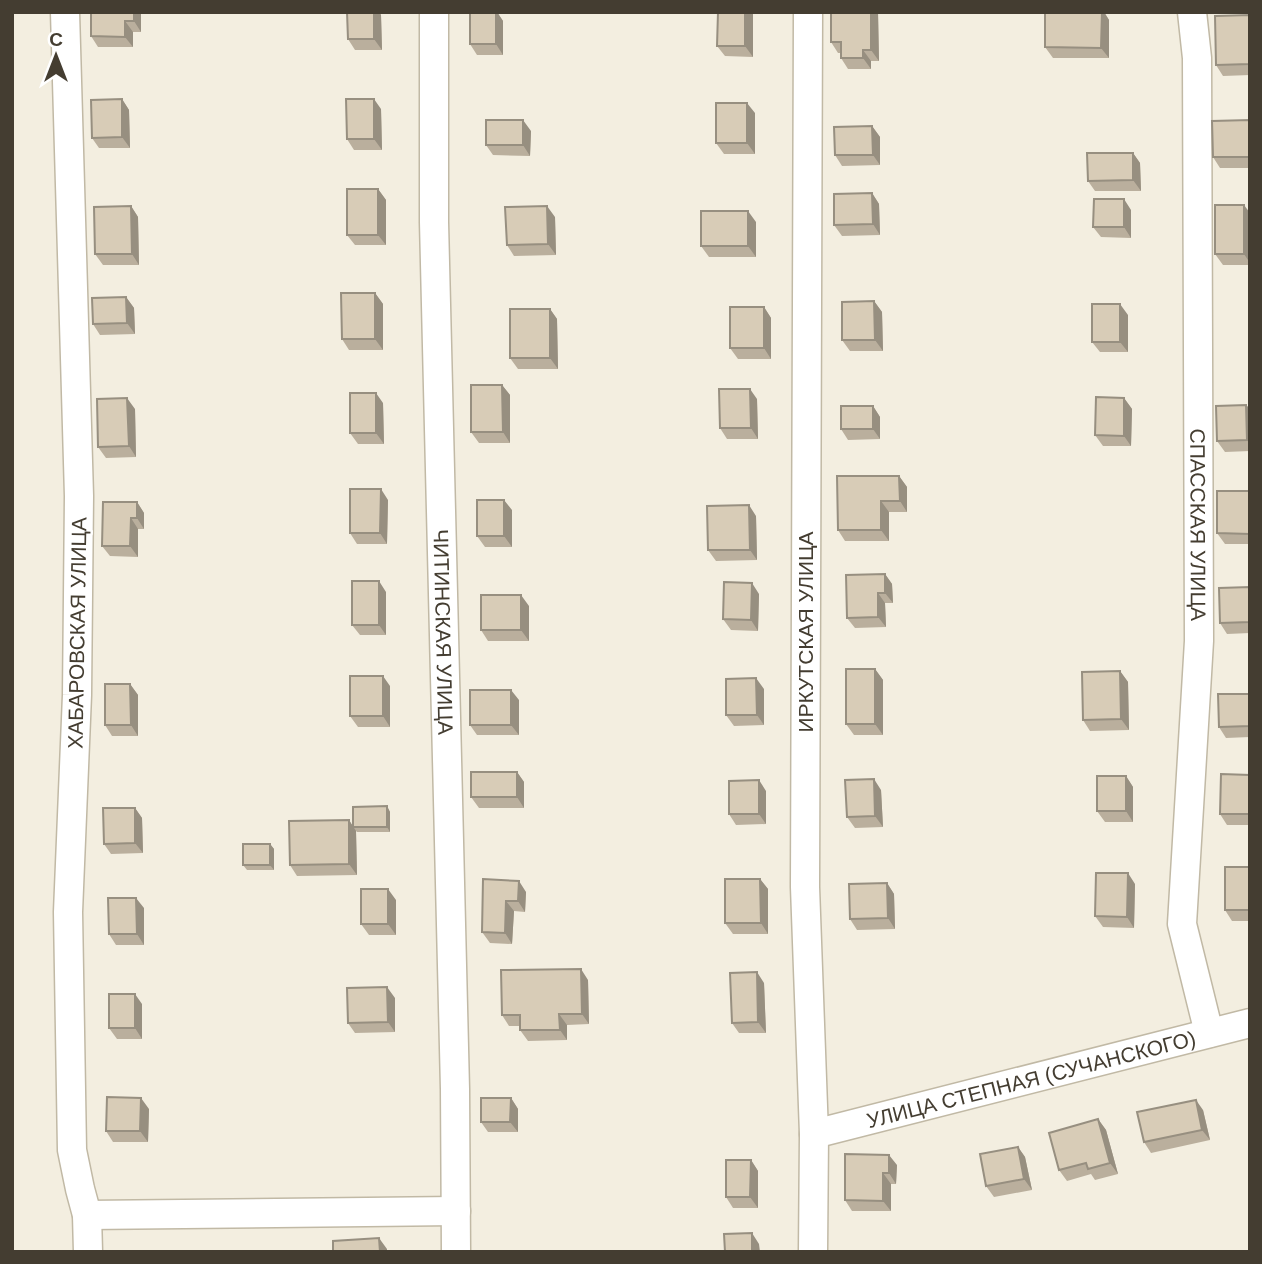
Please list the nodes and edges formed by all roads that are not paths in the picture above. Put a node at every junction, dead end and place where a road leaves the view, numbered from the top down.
1 (65, 12) edge
2 (433, 12) edge
3 (808, 12) edge
4 (1192, 12) edge
5 (1250, 1023) edge
6 (1209, 1033) junction
7 (814, 1134) junction
8 (456, 1210) junction
9 (87, 1215) junction
10 (88, 1252) edge
11 (456, 1252) edge
12 (813, 1252) edge

1 - 9 street, ХАБАРОВСКАЯ УЛИЦА
2 - 8 street, ЧИТИНСКАЯ УЛИЦА
3 - 7 street, ИРКУТСКАЯ УЛИЦА
4 - 6 street, СПАССКАЯ УЛИЦА
5 - 6 street, УЛИЦА СТЕПНАЯ (СУЧАНСКОГО)
6 - 7 street, УЛИЦА СТЕПНАЯ (СУЧАНСКОГО)
7 - 12 street, ИРКУТСКАЯ УЛИЦА
8 - 9 street
8 - 11 street, ЧИТИНСКАЯ УЛИЦА
9 - 10 street, ХАБАРОВСКАЯ УЛИЦА

